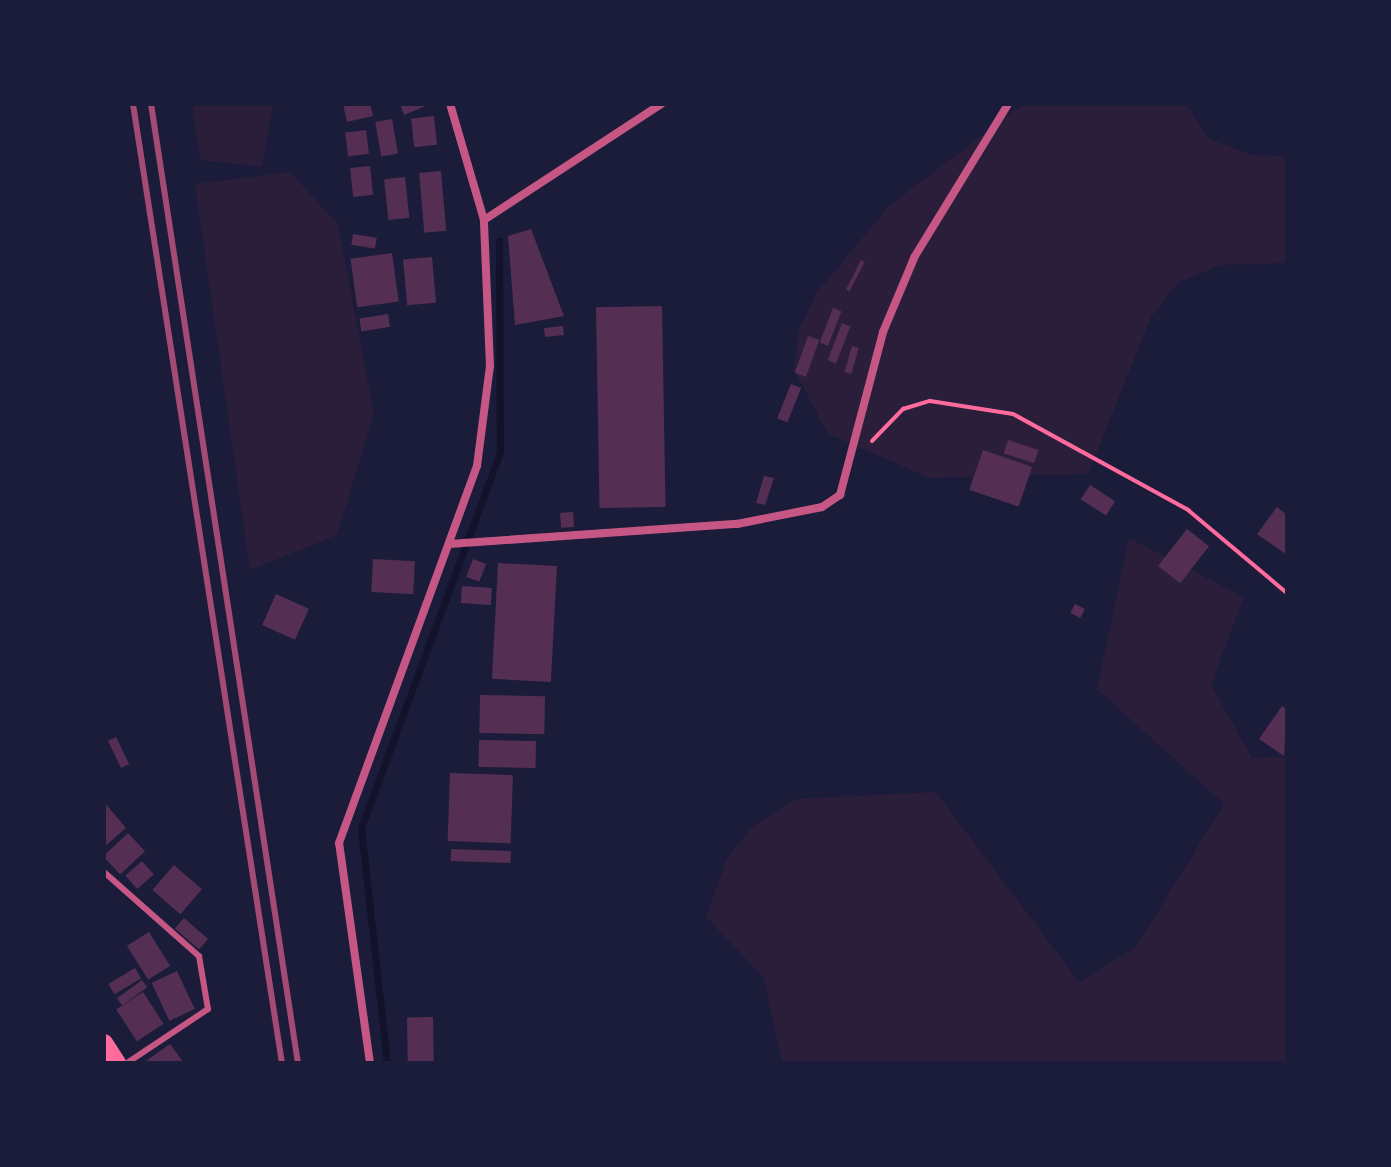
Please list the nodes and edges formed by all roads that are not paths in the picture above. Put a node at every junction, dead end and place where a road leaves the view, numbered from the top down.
1 (450, 104) edge
2 (661, 104) edge
3 (1008, 104) edge
4 (484, 220) junction
5 (453, 544) junction
6 (104, 872) edge
7 (104, 1043) edge
8 (117, 1063) edge
9 (127, 1063) edge
10 (370, 1063) edge

1 - 4 street
2 - 4 street
3 - 5 street
4 - 5 street
5 - 10 street
6 - 9 lane
7 - 8 main road

